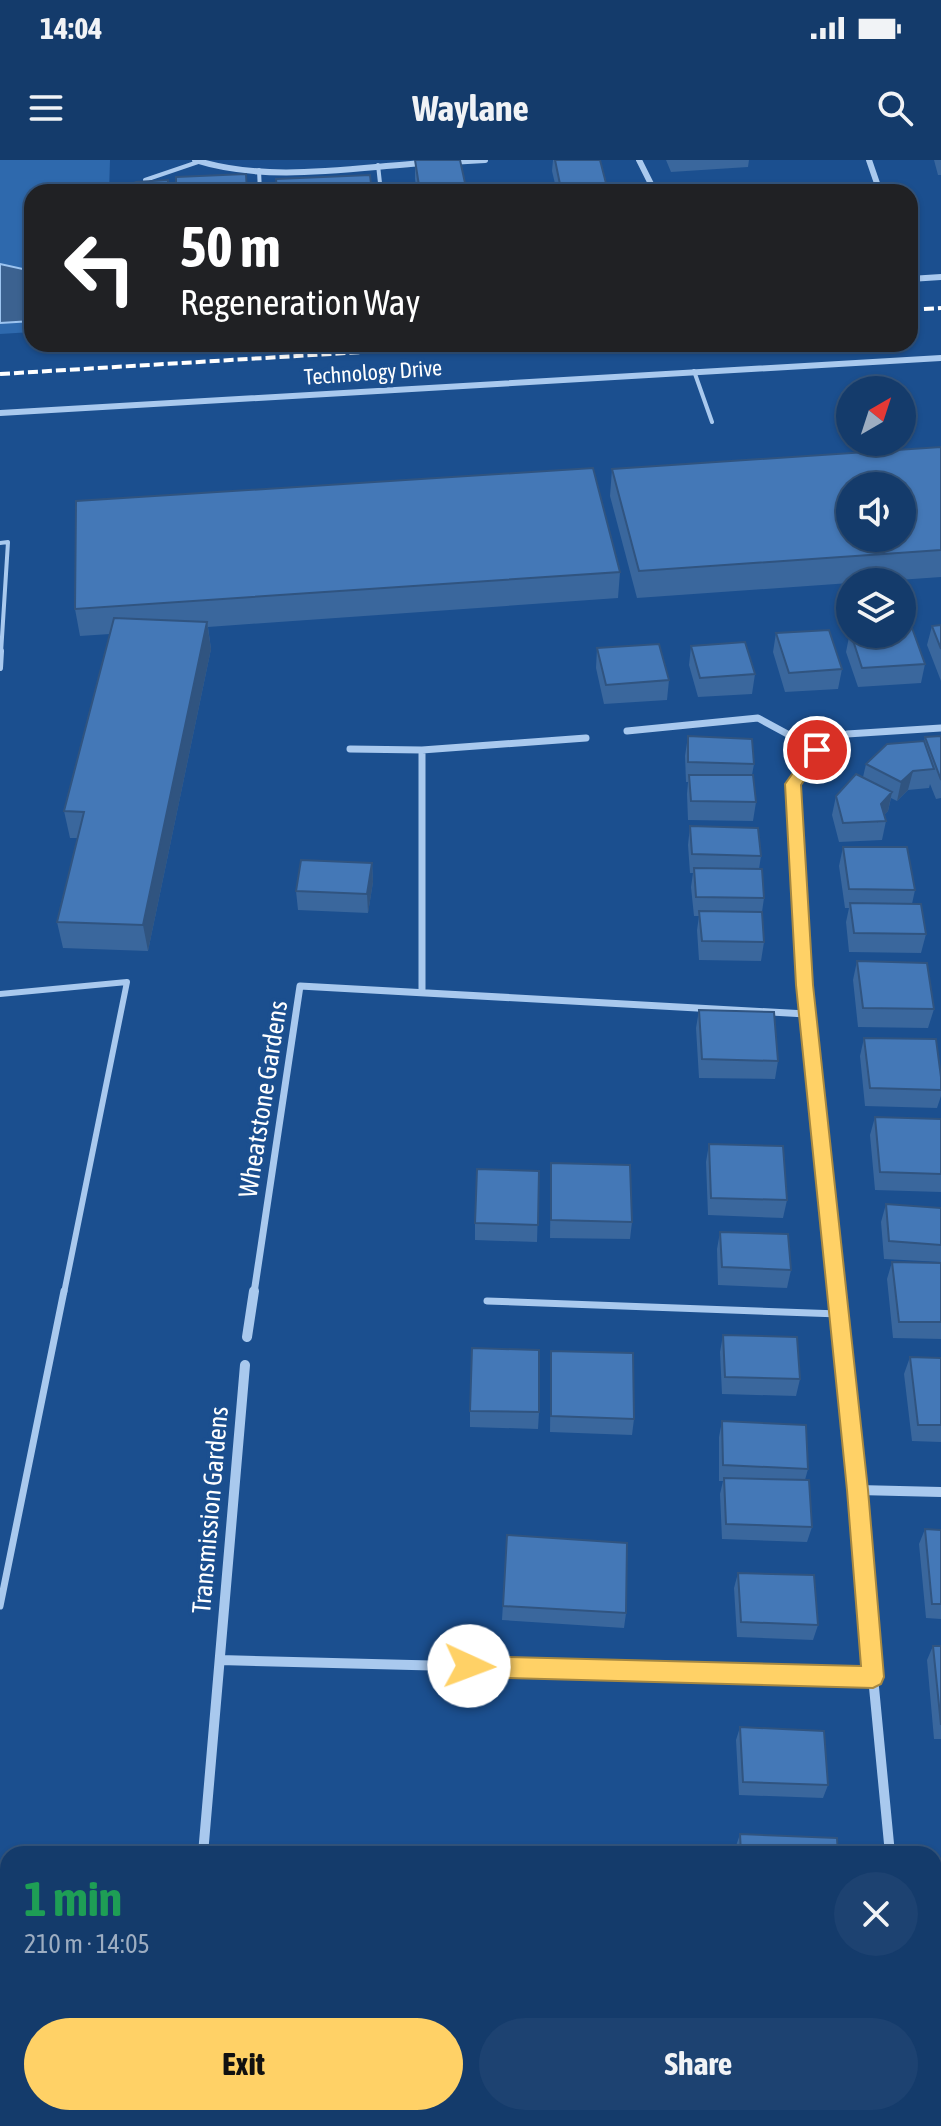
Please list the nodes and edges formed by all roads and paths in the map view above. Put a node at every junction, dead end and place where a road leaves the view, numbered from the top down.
1 (485, 160) edge
2 (639, 160) edge
3 (869, 160) edge
4 (197, 161) edge
5 (378, 165) junction
6 (259, 170) junction
7 (145, 180) edge
8 (260, 184) edge
9 (380, 184) edge
10 (651, 184) edge
11 (877, 184) edge
12 (941, 277) edge
13 (918, 278) edge
14 (941, 358) edge
15 (694, 371) junction
16 (0, 413) edge
17 (712, 422) dead end
18 (0, 543) edge
19 (1, 640) edge
20 (0, 668) edge
21 (941, 728) edge
22 (627, 731) dead end
23 (586, 738) dead end
24 (350, 749) dead end
25 (422, 750) junction
26 (817, 750) junction
27 (422, 990) junction
28 (0, 994) edge
29 (806, 1014) junction
30 (487, 1301) dead end
31 (839, 1314) junction
32 (247, 1337) dead end
33 (245, 1365) dead end
34 (858, 1490) junction
35 (941, 1492) edge
36 (0, 1606) edge
37 (220, 1660) junction
38 (873, 1677) junction
39 (204, 1846) edge
40 (889, 1846) edge

1 - 5 street
2 - 10 street
3 - 11 street
4 - 6 street
4 - 7 lane
5 - 6 street
5 - 9 lane
6 - 8 lane
12 - 13 street
14 - 15 street, Technology Drive
15 - 16 street, Technology Drive
15 - 17 lane
18 - 19 lane
19 - 20 lane
21 - 26 street
22 - 26 street
23 - 25 street
24 - 25 street
25 - 27 street
26 - 29 street
27 - 29 street, Wheatstone Gardens
27 - 32 street, Wheatstone Gardens
28 - 36 lane
29 - 31 street
30 - 31 lane
31 - 34 street
33 - 37 street, Transmission Gardens
34 - 35 street
34 - 38 street
37 - 38 street
37 - 39 street, Transmission Gardens
38 - 40 street

